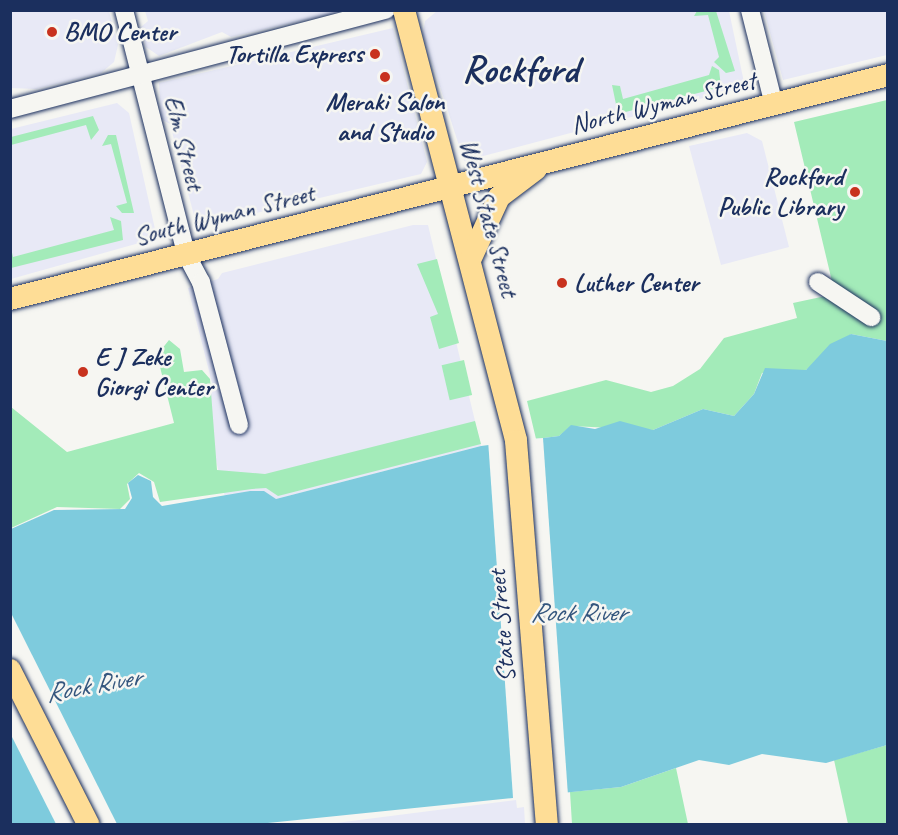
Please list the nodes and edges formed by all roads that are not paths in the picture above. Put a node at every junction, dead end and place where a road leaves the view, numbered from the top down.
1 (124, 10) edge
2 (386, 10) edge
3 (404, 10) edge
4 (750, 10) edge
5 (140, 75) junction
6 (888, 75) edge
7 (774, 105) junction
8 (10, 109) edge
9 (550, 160) junction
10 (451, 185) junction
11 (186, 254) junction
12 (470, 260) junction
13 (818, 282) dead end
14 (10, 298) edge
15 (871, 317) dead end
16 (239, 425) dead end
17 (516, 441) joint
18 (10, 670) edge
19 (546, 815) edge
20 (88, 825) edge

1 - 5 street, Elm Street
2 - 5 street
3 - 10 main road, West State Street
4 - 7 street
5 - 8 street
5 - 11 street, Elm Street
6 - 7 main road, North Wyman Street
7 - 9 main road, North Wyman Street
9 - 10 main road, North Wyman Street
9 - 12 main road
10 - 11 main road, South Wyman Street
10 - 12 main road, West State Street
11 - 14 main road, South Wyman Street
11 - 16 street, Elm Street
12 - 17 main road, West State Street
13 - 15 street
17 - 19 main road, State Street
18 - 20 main road

